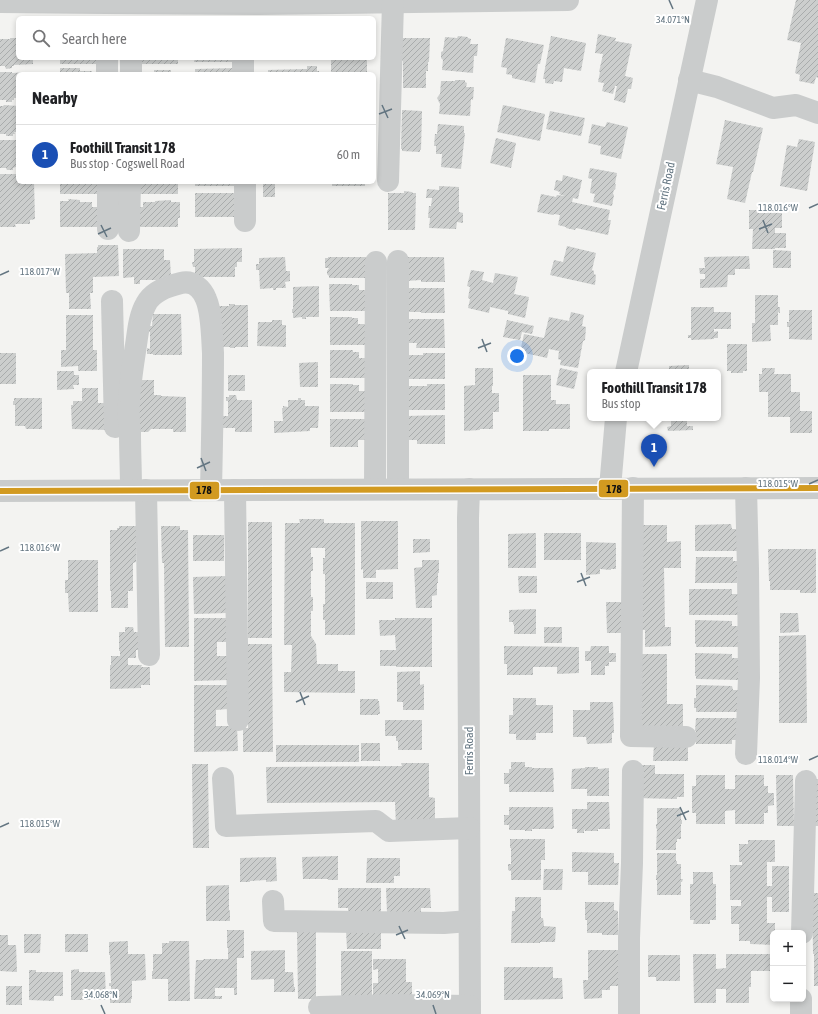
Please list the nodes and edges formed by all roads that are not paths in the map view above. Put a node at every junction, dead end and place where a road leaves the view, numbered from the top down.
1 (568, 0) edge
2 (707, 0) edge
3 (343, 1) edge
4 (0, 2) edge
5 (393, 2) junction
6 (252, 6) edge
7 (106, 11) edge
8 (132, 11) edge
9 (107, 60) edge
10 (131, 60) edge
11 (243, 60) edge
12 (107, 72) edge
13 (131, 72) edge
14 (243, 72) edge
15 (690, 80) junction
16 (818, 113) edge
17 (388, 181) dead end
18 (108, 184) edge
19 (130, 184) edge
20 (245, 184) edge
21 (245, 221) dead end
22 (398, 261) dead end
23 (376, 262) dead end
24 (112, 301) dead end
25 (627, 369) edge
26 (616, 421) edge
27 (610, 488) junction
28 (634, 488) junction
29 (746, 488) junction
30 (818, 488) edge
31 (376, 489) junction
32 (398, 489) junction
33 (469, 489) junction
34 (131, 490) junction
35 (211, 490) junction
36 (235, 490) junction
37 (0, 491) edge
38 (149, 655) dead end
39 (238, 720) dead end
40 (686, 736) dead end
41 (746, 754) dead end
42 (633, 771) dead end
43 (223, 778) dead end
44 (806, 781) dead end
45 (470, 828) junction
46 (273, 901) dead end
47 (470, 921) junction
48 (802, 930) edge
49 (801, 1002) edge
50 (319, 1007) dead end
51 (470, 1010) edge
52 (629, 1014) edge
53 (801, 1014) edge

1 - 5 street
2 - 15 street, Ferris Road
3 - 5 street
3 - 6 street
4 - 7 street
5 - 17 street
6 - 8 street
7 - 8 street
9 - 12 street
10 - 13 street
11 - 14 street
15 - 16 street
15 - 25 street, Ferris Road
18 - 19 street
20 - 21 street
22 - 32 street
23 - 31 street
24 - 34 street
26 - 27 street
27 - 28 street
27 - 33 street
28 - 29 street
28 - 40 street
29 - 30 street
29 - 41 street
31 - 32 street
31 - 36 street
32 - 33 street
33 - 45 street, Ferris Road
34 - 35 street
34 - 35 street
34 - 37 street
34 - 38 street
35 - 36 street
36 - 39 street
42 - 52 street
43 - 45 street
44 - 48 street
45 - 47 street, Ferris Road
46 - 47 street
47 - 51 street, Ferris Road
49 - 53 street
50 - 51 street

